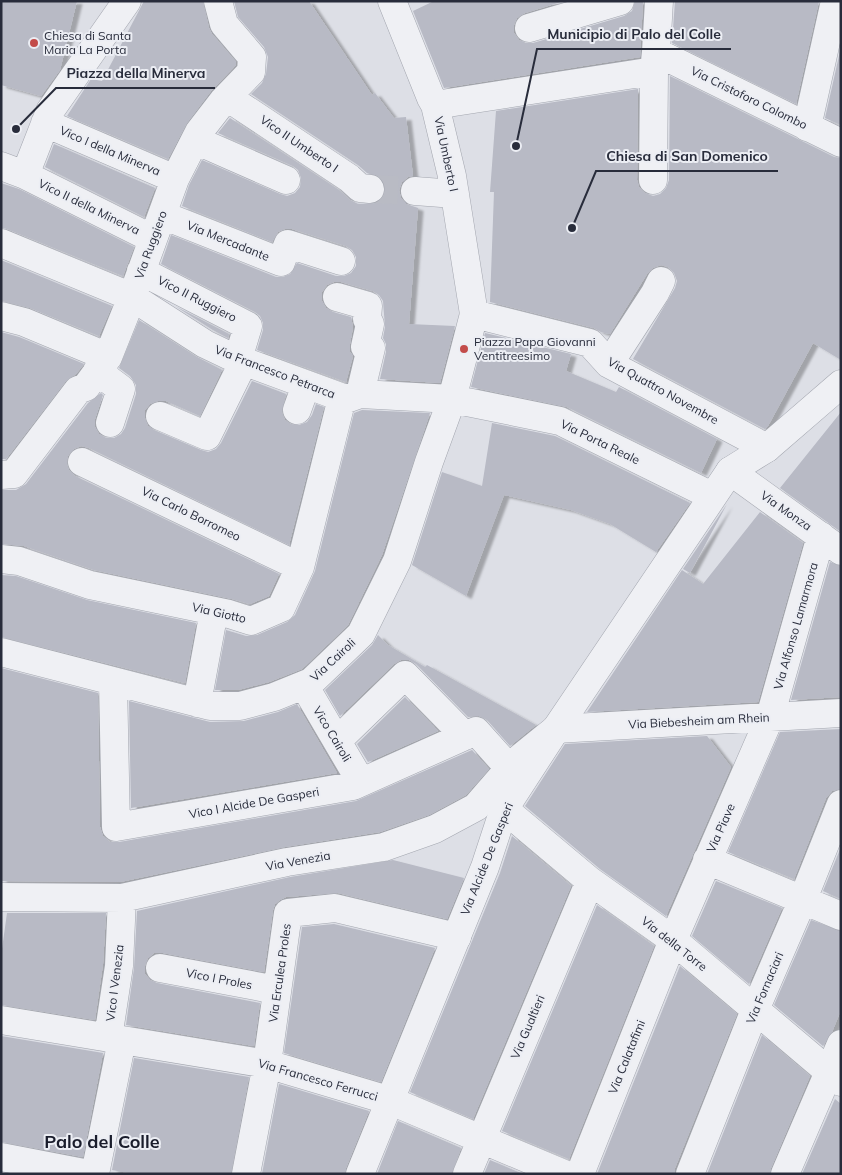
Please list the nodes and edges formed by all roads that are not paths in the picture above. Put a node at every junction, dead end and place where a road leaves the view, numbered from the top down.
1 (127, 1) edge
2 (218, 1) edge
3 (620, 1) edge
4 (659, 1) edge
5 (835, 1) edge
6 (399, 3) edge
7 (529, 28) dead end
8 (655, 62) junction
9 (227, 97) junction
10 (435, 105) junction
11 (45, 123) junction
12 (807, 127) junction
13 (195, 140) junction
14 (841, 143) edge
15 (13, 171) edge
16 (175, 179) junction
17 (286, 180) dead end
18 (653, 180) dead end
19 (370, 189) tunnel mouth
20 (415, 192) tunnel mouth
21 (455, 194) junction
22 (157, 227) junction
23 (1, 243) edge
24 (341, 260) dead end
25 (141, 271) junction
26 (661, 281) dead end
27 (132, 297) junction
28 (336, 297) dead end
29 (474, 314) junction
30 (1, 316) edge
31 (241, 360) junction
32 (102, 364) junction
33 (609, 364) junction
34 (841, 384) edge
35 (306, 385) junction
36 (351, 396) junction
37 (452, 398) junction
38 (297, 410) dead end
39 (160, 416) dead end
40 (110, 423) dead end
41 (767, 448) junction
42 (82, 462) dead end
43 (730, 471) junction
44 (1, 475) edge
45 (712, 496) junction
46 (831, 543) edge
47 (1, 559) edge
48 (300, 567) junction
49 (214, 611) junction
50 (1, 652) edge
51 (112, 681) junction
52 (304, 685) junction
53 (197, 703) junction
54 (841, 713) edge
55 (770, 717) junction
56 (556, 729) junction
57 (465, 736) junction
58 (337, 741) junction
59 (510, 769) junction
60 (361, 782) junction
61 (841, 804) edge
62 (504, 809) junction
63 (707, 860) junction
64 (590, 881) junction
65 (1, 897) edge
66 (122, 898) junction
67 (803, 899) junction
68 (841, 916) edge
69 (457, 937) junction
70 (673, 940) junction
71 (160, 968) dead end
72 (277, 990) junction
73 (755, 1010) junction
74 (1, 1020) edge
75 (115, 1039) junction
76 (841, 1044) edge
77 (267, 1064) junction
78 (835, 1077) edge
79 (391, 1101) junction
80 (481, 1139) junction
81 (1, 1158) edge
82 (89, 1174) edge
83 (95, 1174) edge
84 (246, 1174) edge
85 (360, 1174) edge
86 (467, 1174) edge
87 (564, 1174) edge
88 (580, 1174) edge
89 (690, 1174) edge
90 (786, 1174) edge

1 - 11 street
2 - 9 street, Via Ruggiero
3 - 7 street
4 - 8 street
5 - 12 street
6 - 10 street, Via Umberto I
8 - 10 street
8 - 12 street, Via Cristoforo Colombo
8 - 18 street
9 - 13 street, Via Ruggiero
9 - 19 street, Vico II Umberto I
10 - 21 street, Via Umberto I
11 - 15 street
11 - 16 street, Vico I della Minerva
12 - 14 street, Via Cristoforo Colombo
13 - 16 street, Via Ruggiero
13 - 17 street
15 - 22 street, Vico II della Minerva
16 - 22 street, Via Ruggiero
20 - 21 street
21 - 29 street, Via Umberto I
22 - 24 street, Via Mercadante
22 - 25 street, Via Ruggiero
23 - 27 street, Via Francesco Petrarca
25 - 27 street, Via Ruggiero
25 - 31 street, Vico II Ruggiero
26 - 33 street
27 - 31 street, Via Francesco Petrarca
27 - 32 street, Via Ruggiero
28 - 36 street
29 - 33 street, Via Quattro Novembre
29 - 37 street
30 - 32 street
31 - 35 street, Via Francesco Petrarca
31 - 39 street
32 - 40 street
32 - 44 street, Via Ruggiero
33 - 41 street, Via Quattro Novembre
34 - 41 street
35 - 36 street, Via Francesco Petrarca
35 - 38 street
36 - 37 street, Via Francesco Petrarca
36 - 48 street, Via Giotto
37 - 45 street, Via Porta Reale
37 - 52 street, Via Cairoli
41 - 43 street
42 - 48 street, Via Carlo Borromeo
43 - 45 street, Via Alcide De Gasperi
43 - 46 street, Via Monza
45 - 56 street, Via Alcide De Gasperi
46 - 55 street, Via Alfonso Lamarmora
47 - 49 street, Via Giotto
48 - 49 street, Via Giotto
49 - 53 street
50 - 51 street, Via Cairoli
51 - 53 street, Via Cairoli
51 - 60 street, Vico I Alcide De Gasperi
52 - 53 street, Via Cairoli
52 - 58 street, Vico Cairoli
54 - 55 street, Via Biebesheim am Rhein
55 - 56 street, Via Biebesheim am Rhein
55 - 63 street, Via Piave
56 - 59 street, Via Venezia
56 - 62 street, Via Alcide De Gasperi
57 - 58 street
57 - 59 street
57 - 60 street, Vico I Alcide De Gasperi
58 - 60 street, Vico Cairoli
59 - 66 street, Via Venezia
61 - 67 street, Via Fornaciari
62 - 64 street, Via della Torre
62 - 69 street, Via Alcide De Gasperi
63 - 67 street
63 - 70 street, Via Piave
64 - 70 street, Via della Torre
64 - 80 street, Via Gualtieri
65 - 66 street, Via Venezia
66 - 75 street, Vico I Venezia
67 - 68 street
67 - 73 street, Via Fornaciari
69 - 72 street, Via Erculea Proles
69 - 79 street, Via Alcide De Gasperi
70 - 73 street, Via della Torre
70 - 88 street, Via Calatafimi
71 - 72 street, Vico I Proles
72 - 77 street, Via Erculea Proles
73 - 78 street, Via della Torre
73 - 89 street, Via Fornaciari
74 - 75 street, Via Francesco Ferrucci
75 - 77 street, Via Francesco Ferrucci
75 - 83 street, Vico I Venezia
76 - 78 street
77 - 79 street, Via Francesco Ferrucci
77 - 84 street, Via Erculea Proles
78 - 90 street
79 - 80 street, Via Francesco Ferrucci
79 - 85 street, Via Alcide De Gasperi
80 - 86 street, Via Gualtieri
80 - 87 street, Via Francesco Ferrucci
81 - 82 street

